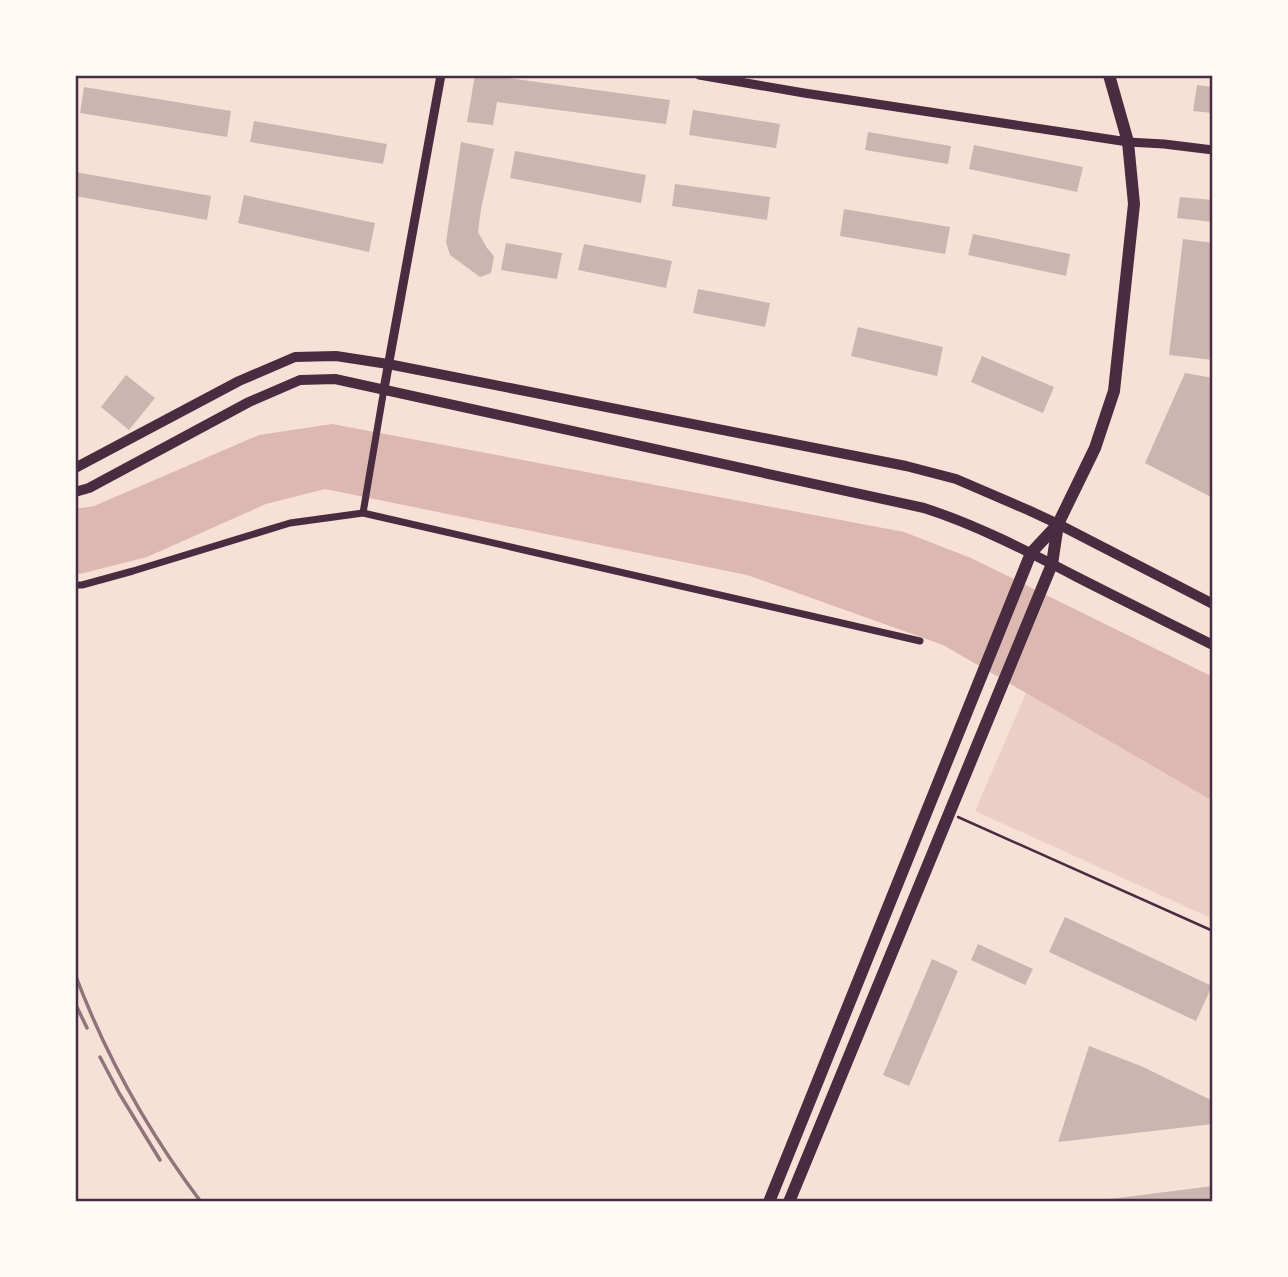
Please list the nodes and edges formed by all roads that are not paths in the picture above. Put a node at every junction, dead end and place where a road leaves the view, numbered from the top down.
1 (441, 75) edge
2 (699, 75) edge
3 (1109, 75) edge
4 (1128, 142) junction
5 (1213, 150) edge
6 (388, 364) junction
7 (384, 389) junction
8 (75, 468) edge
9 (75, 492) edge
10 (363, 513) junction
11 (1058, 524) junction
12 (1031, 553) junction
13 (1052, 564) junction
14 (75, 584) edge
15 (1213, 604) edge
16 (920, 641) dead end
17 (1213, 645) edge
18 (769, 1202) edge
19 (789, 1202) edge

1 - 6 street
2 - 4 street
3 - 4 highway
4 - 5 street
4 - 11 highway
6 - 7 street
6 - 8 main road
6 - 11 main road
7 - 9 main road
7 - 10 street
7 - 12 main road
10 - 14 street
10 - 16 street
11 - 12 highway
11 - 13 highway
11 - 15 main road
12 - 13 main road
12 - 18 highway
13 - 17 main road
13 - 19 highway

